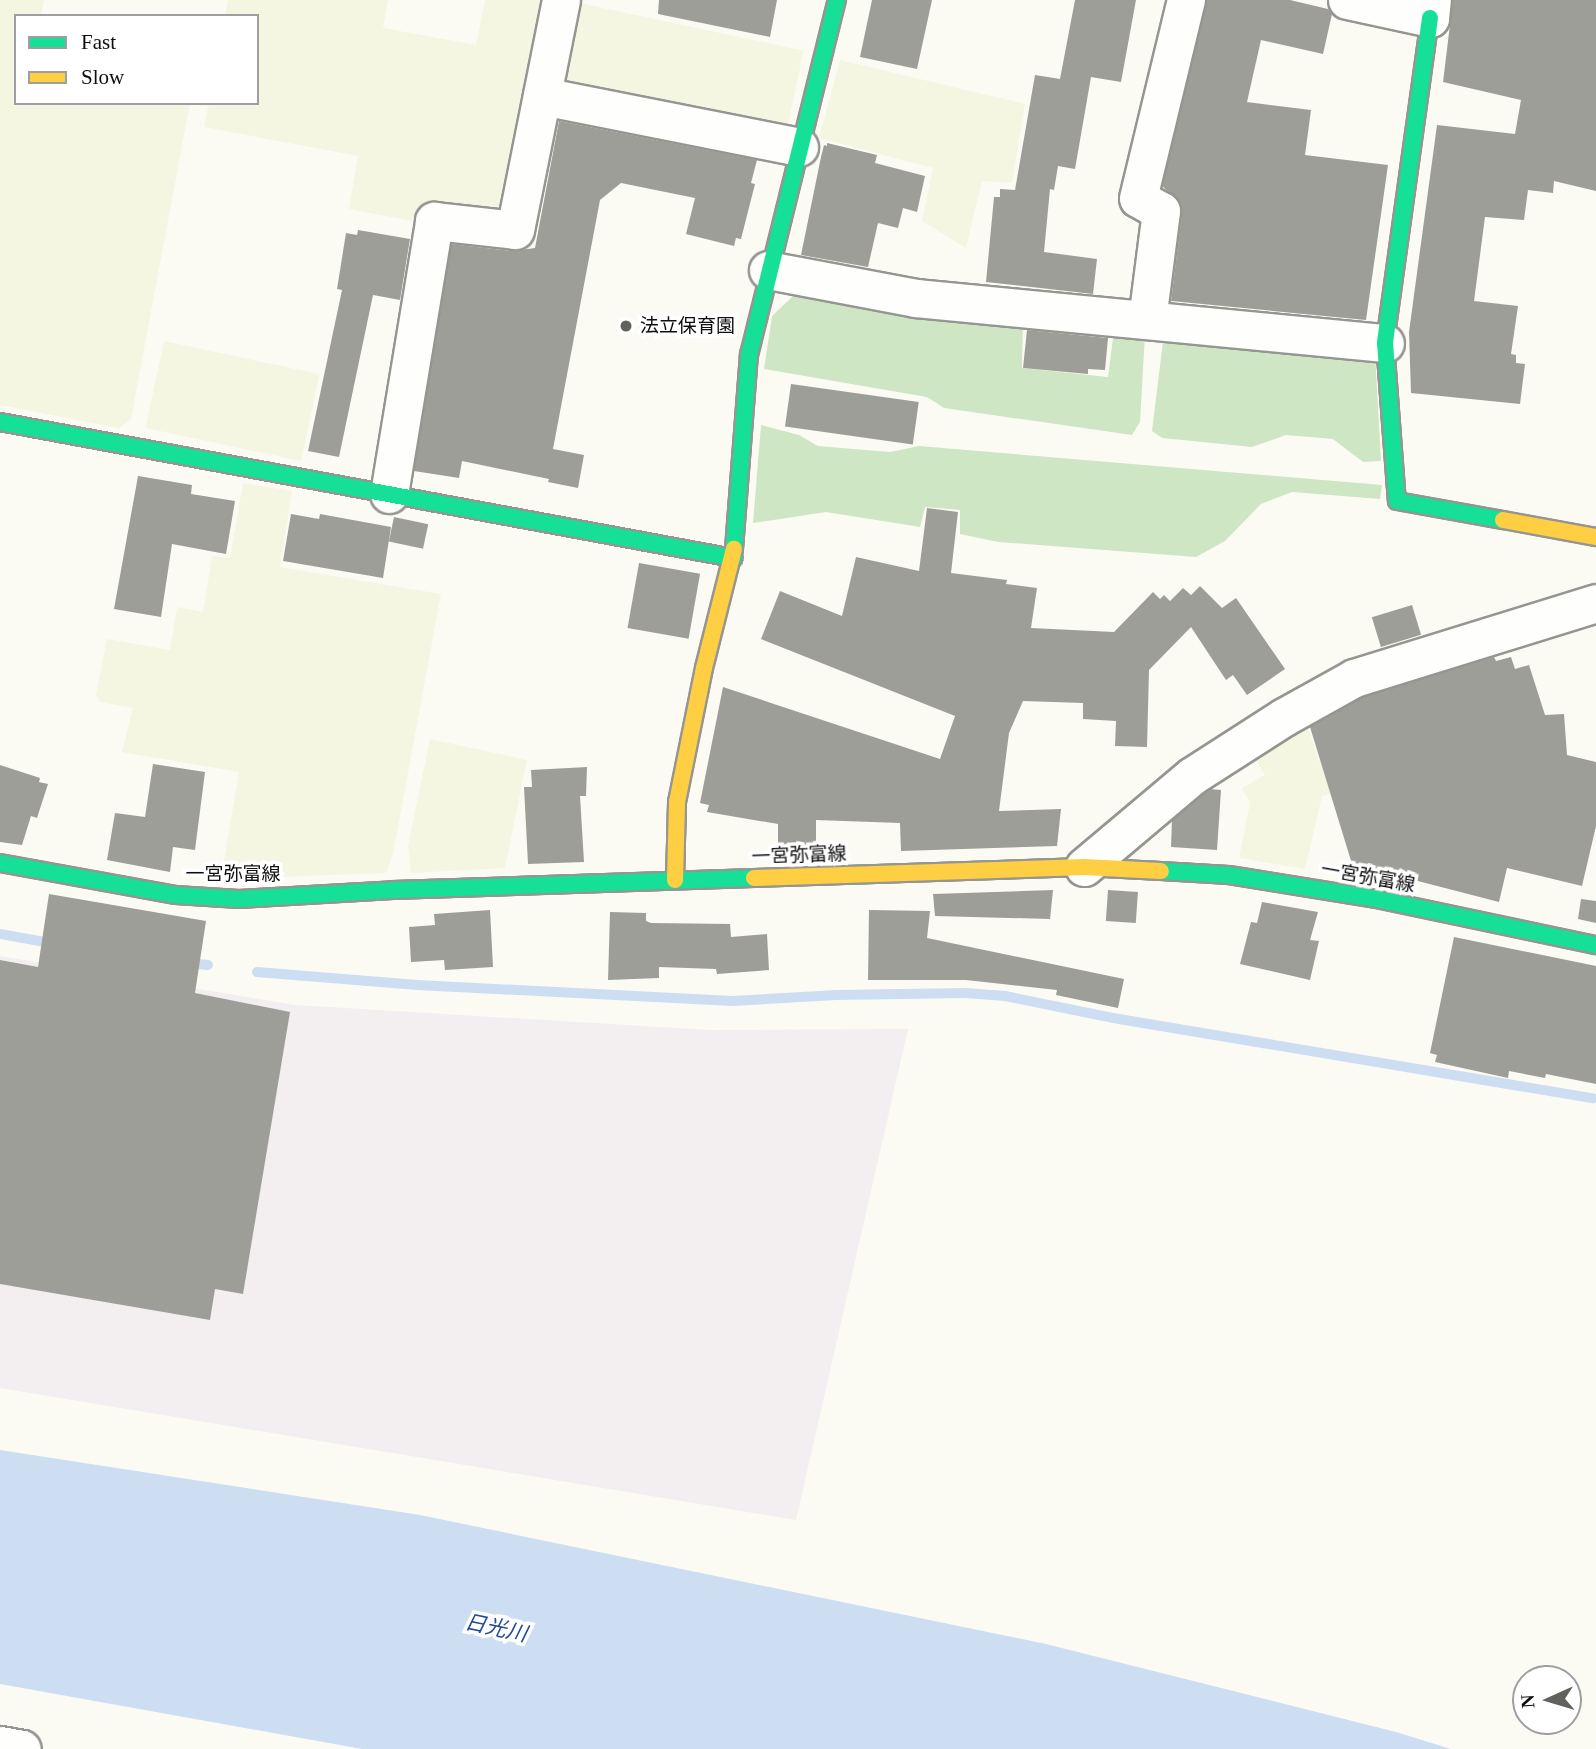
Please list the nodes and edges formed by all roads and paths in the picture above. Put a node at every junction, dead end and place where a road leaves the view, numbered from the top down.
1 (561, 0) edge
2 (837, 0) edge
3 (1186, 0) edge
4 (1347, 0) edge
5 (1431, 9) edge
6 (542, 96) junction
7 (799, 147) junction
8 (768, 270) junction
9 (1147, 320) junction
10 (1385, 344) junction
11 (0, 422) edge
12 (389, 494) junction
13 (1596, 537) edge
14 (733, 558) junction
15 (1596, 603) edge
16 (0, 863) edge
17 (1084, 867) junction
18 (675, 880) junction
19 (1596, 945) edge
20 (0, 1745) edge
21 (22, 1749) edge

1 - 6 street
2 - 7 street
3 - 9 street
4 - 5 street
5 - 10 street
6 - 7 street
6 - 12 street
7 - 8 street
8 - 9 street
8 - 14 street
9 - 10 street
10 - 13 street
11 - 12 street
12 - 14 street
14 - 18 street
15 - 17 street
16 - 18 street, 一宮弥富線
17 - 18 street, 一宮弥富線
17 - 19 street, 一宮弥富線
20 - 21 street

